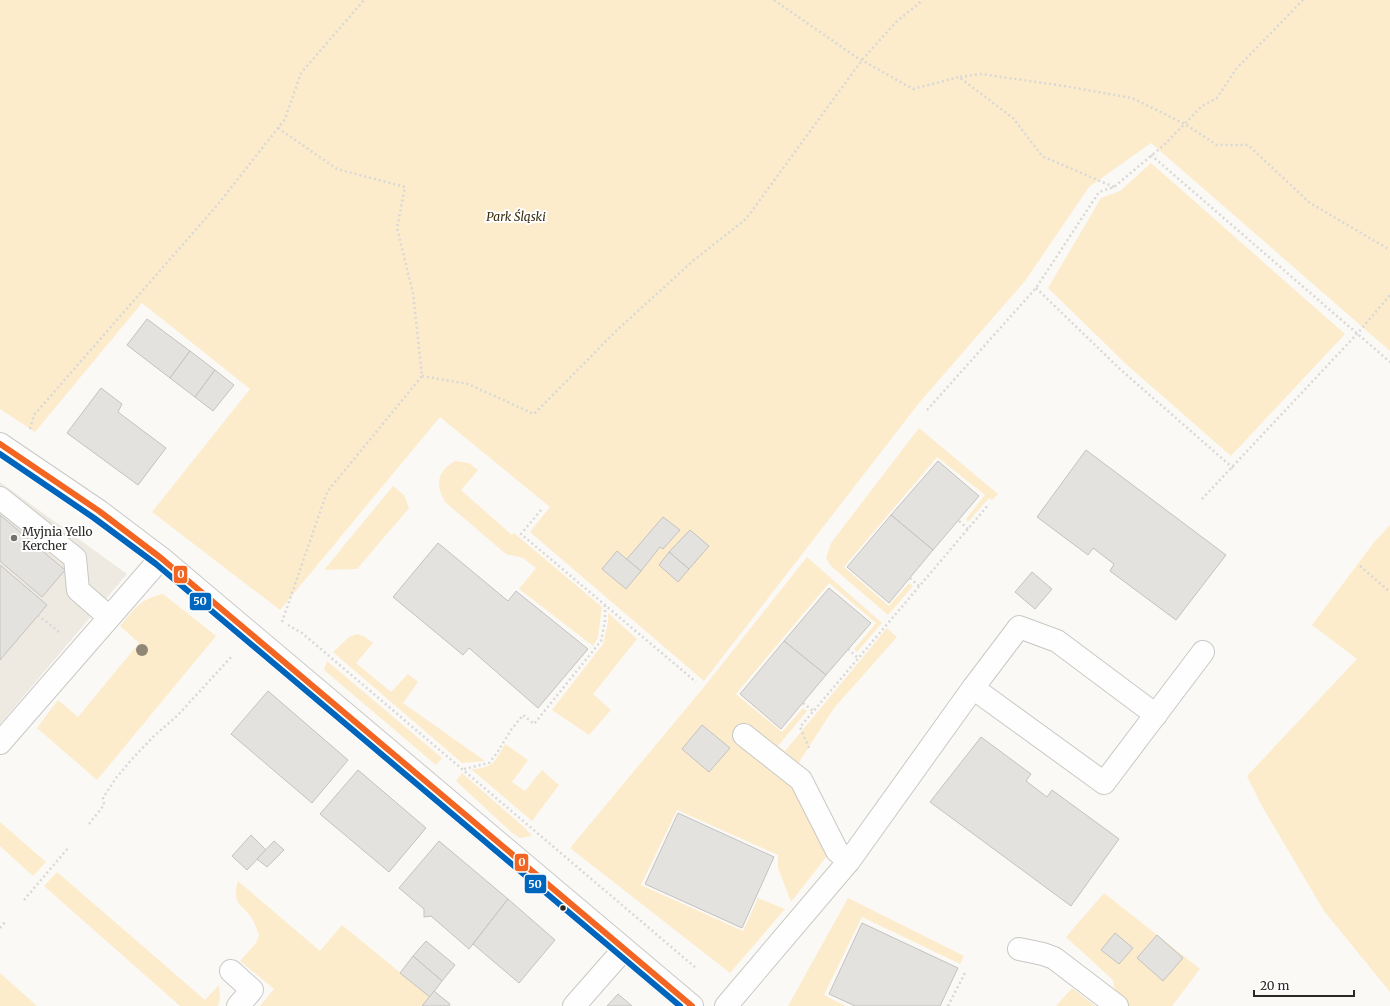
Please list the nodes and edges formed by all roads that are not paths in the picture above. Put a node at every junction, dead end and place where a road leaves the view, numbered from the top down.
1 (0, 444) edge
2 (0, 498) edge
3 (161, 558) junction
4 (109, 617) junction
5 (1203, 652) dead end
6 (973, 688) junction
7 (1156, 715) junction
8 (744, 735) dead end
9 (0, 743) edge
10 (849, 861) junction
11 (624, 949) junction
12 (1019, 949) dead end
13 (231, 971) dead end
14 (238, 1006) edge
15 (574, 1006) edge
16 (692, 1006) edge
17 (726, 1006) edge
18 (1117, 1006) edge

1 - 3 street
2 - 4 street
3 - 4 street
3 - 11 street
4 - 9 street
5 - 7 street
6 - 7 street
6 - 7 street
6 - 10 street
8 - 10 street
10 - 17 street
11 - 15 street
11 - 16 street
12 - 18 street
13 - 14 street

